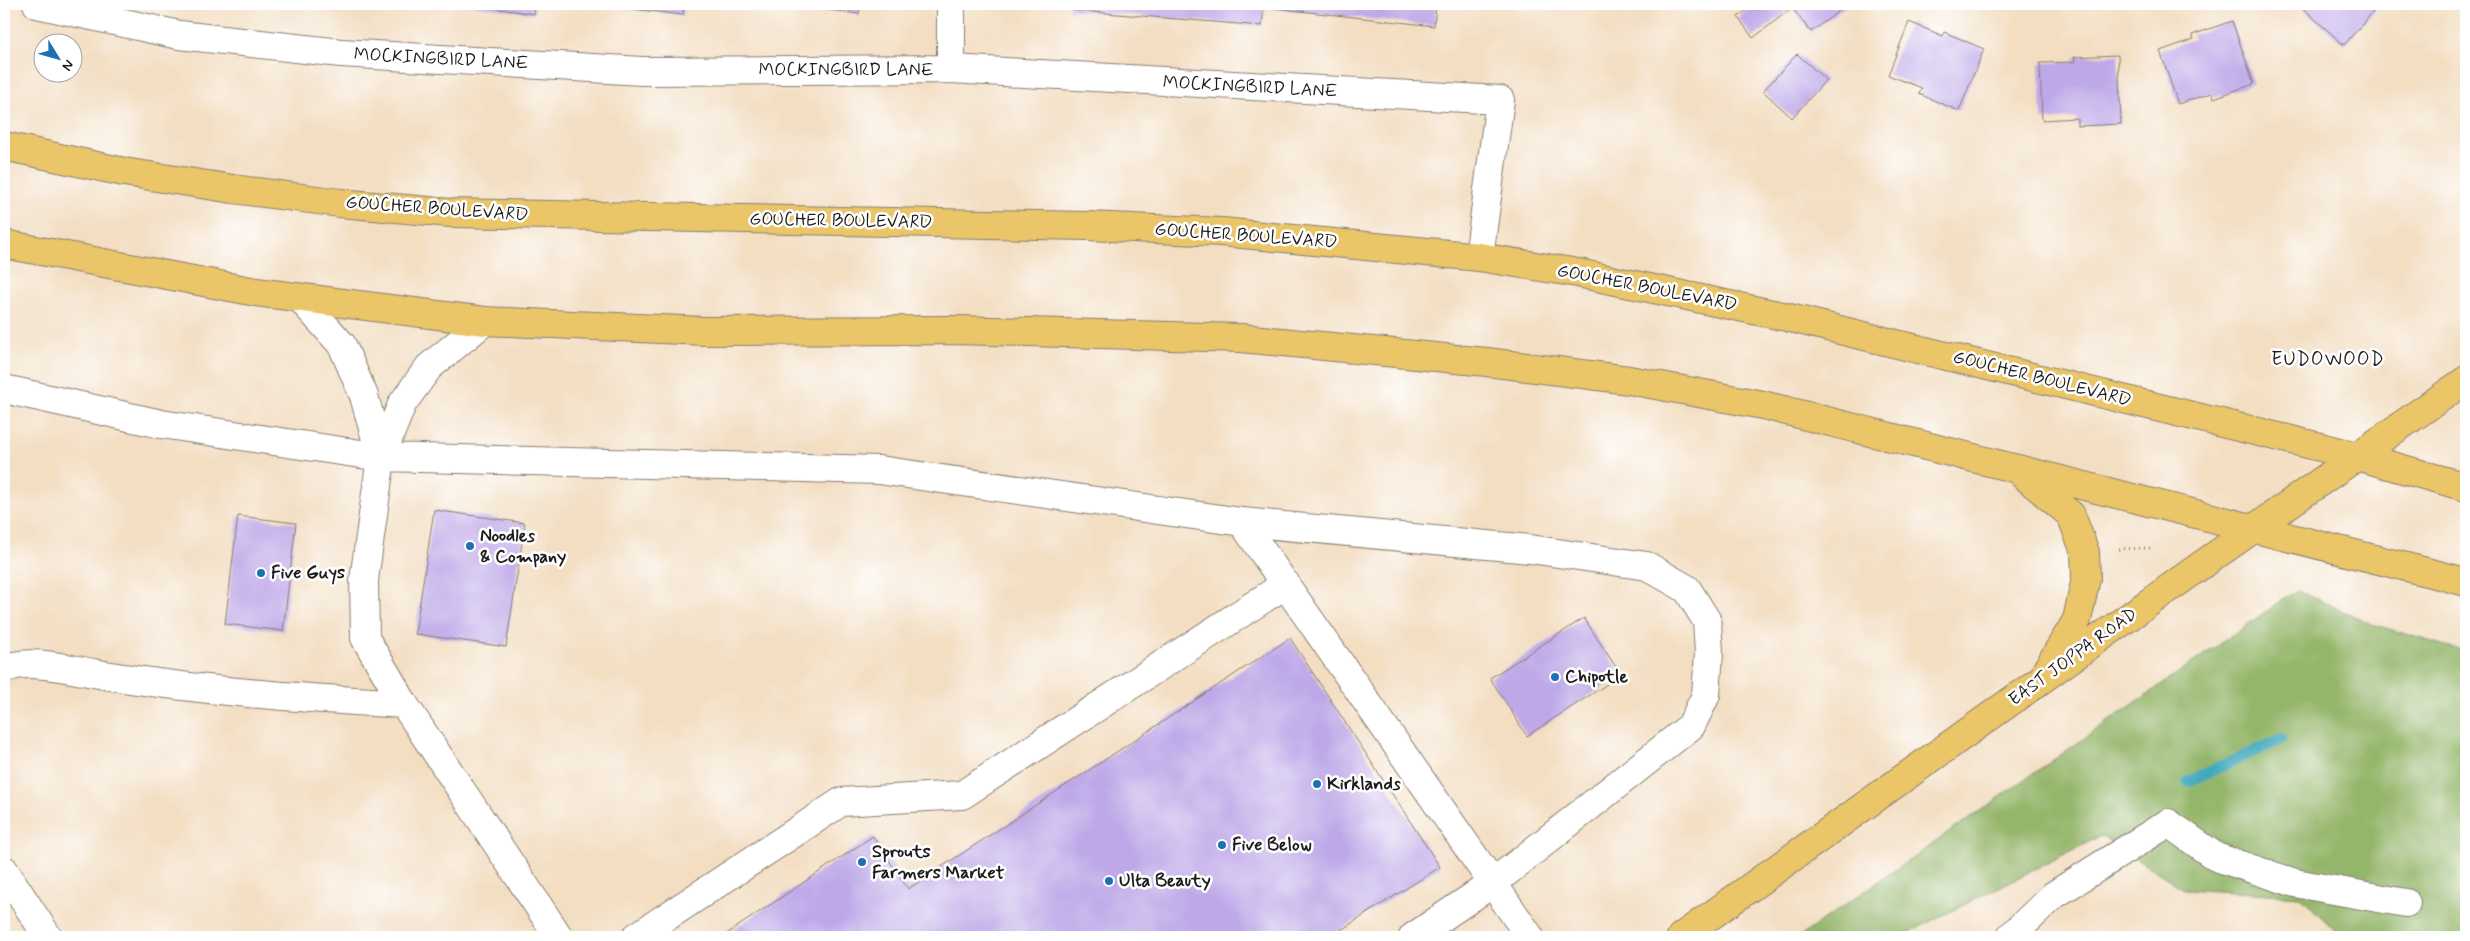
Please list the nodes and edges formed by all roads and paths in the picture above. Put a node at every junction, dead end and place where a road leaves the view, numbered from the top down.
1 (37, 4) edge
2 (952, 4) edge
3 (951, 69) junction
4 (4, 146) edge
5 (4, 244) edge
6 (1479, 257) junction
7 (300, 298) junction
8 (485, 321) junction
9 (2466, 380) edge
10 (4, 389) edge
11 (2357, 456) junction
12 (381, 457) junction
13 (2017, 469) junction
14 (2466, 487) edge
15 (1242, 522) junction
16 (2254, 528) junction
17 (2150, 548) dead end
18 (2116, 549) dead end
19 (2466, 582) edge
20 (1286, 584) junction
21 (4, 670) edge
22 (2041, 680) junction
23 (404, 704) junction
24 (4, 870) edge
25 (1493, 883) junction
26 (2406, 903) dead end
27 (48, 937) edge
28 (559, 937) edge
29 (636, 937) edge
30 (1413, 937) edge
31 (1530, 937) edge
32 (1681, 937) edge
33 (2010, 937) edge

1 - 3 street, MOCKINGBIRD LANE
2 - 3 street
3 - 6 street, MOCKINGBIRD LANE
4 - 6 main road, GOUCHER BOULEVARD
5 - 7 main road
6 - 11 main road, GOUCHER BOULEVARD
7 - 8 main road
7 - 12 street
8 - 12 street
8 - 13 main road
9 - 11 main road, EAST JOPPA ROAD
10 - 12 street
11 - 14 main road, GOUCHER BOULEVARD
11 - 16 main road, EAST JOPPA ROAD
12 - 15 street
12 - 23 street
13 - 16 main road
13 - 22 main road
15 - 20 street
15 - 25 street
16 - 19 main road
16 - 22 main road, EAST JOPPA ROAD
17 - 18 path
20 - 25 street
20 - 29 street
21 - 23 street
22 - 32 main road, EAST JOPPA ROAD
23 - 28 street
24 - 27 street
25 - 30 street
25 - 31 street
26 - 33 street

